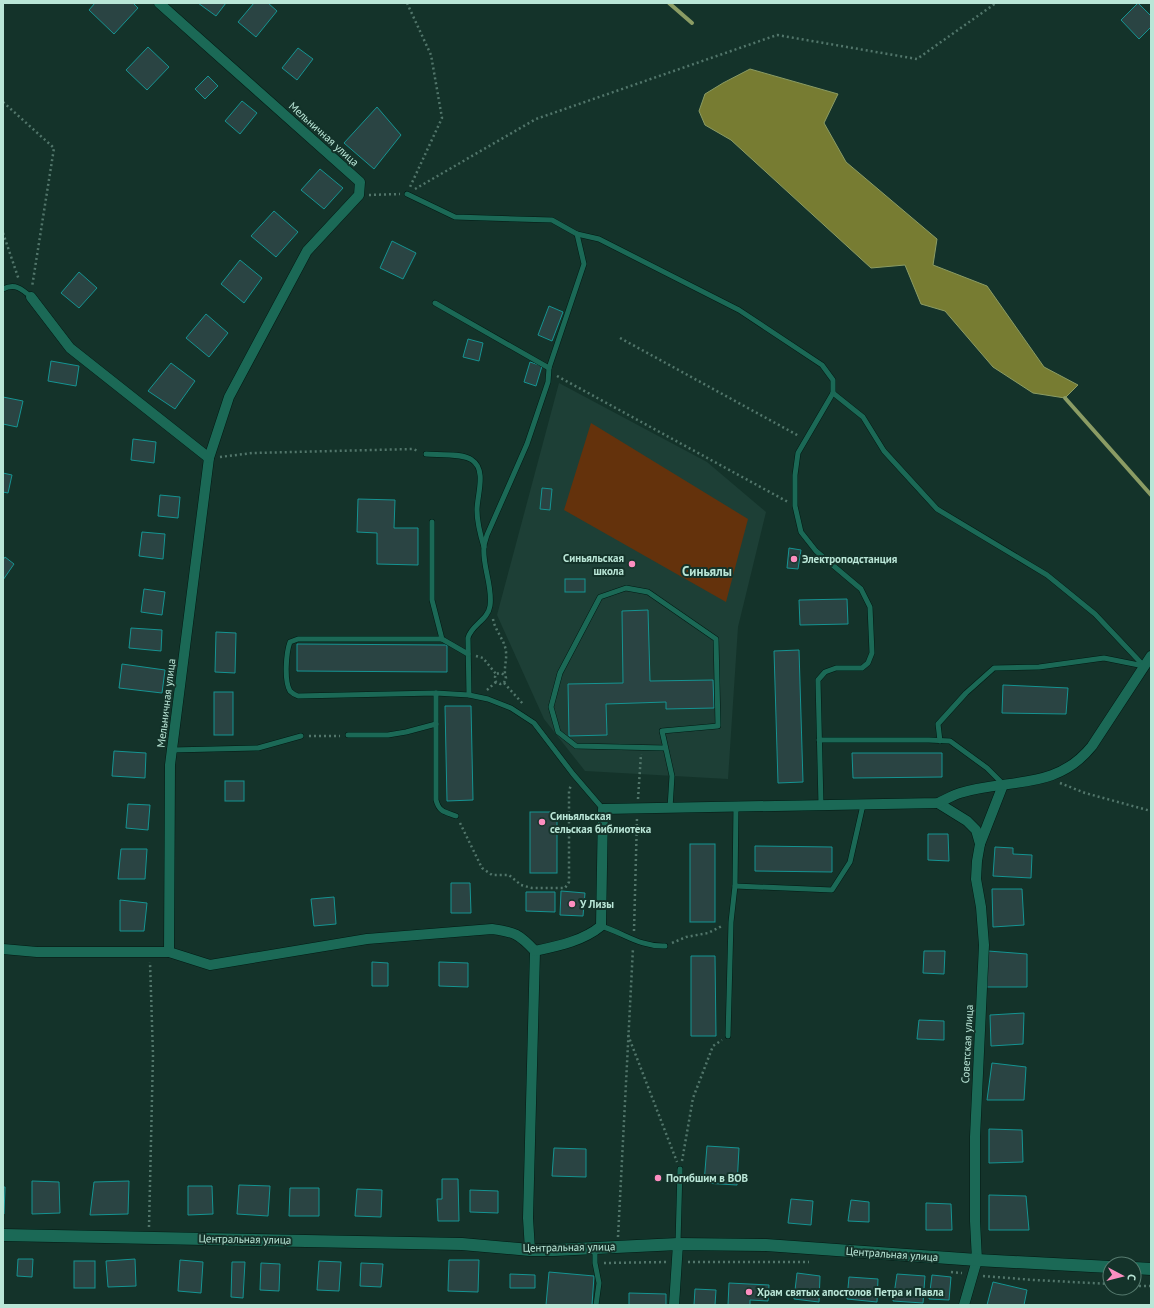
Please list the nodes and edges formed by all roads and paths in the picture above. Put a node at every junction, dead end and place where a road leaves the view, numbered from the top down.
1 (159, 3) edge
2 (407, 3) edge
3 (996, 3) edge
4 (3, 102) edge
5 (407, 194) junction
6 (359, 196) junction
7 (3, 233) edge
8 (577, 234) junction
9 (22, 288) junction
10 (3, 289) edge
11 (31, 298) junction
12 (435, 303) dead end
13 (620, 338) dead end
14 (549, 370) junction
15 (833, 393) junction
16 (805, 439) junction
17 (426, 454) joint
18 (209, 458) junction
19 (795, 506) junction
20 (432, 522) dead end
21 (484, 548) junction
22 (490, 607) junction
23 (442, 639) junction
24 (468, 654) junction
25 (1151, 656) edge
26 (1144, 666) junction
27 (496, 674) junction
28 (505, 675) junction
29 (504, 683) junction
30 (436, 693) junction
31 (469, 695) junction
32 (534, 723) junction
33 (436, 724) junction
34 (301, 736) joint
35 (348, 736) joint
36 (819, 740) junction
37 (940, 741) junction
38 (641, 748) junction
39 (665, 748) junction
40 (172, 750) junction
41 (573, 774) junction
42 (1046, 777) junction
43 (1003, 785) junction
44 (938, 803) junction
45 (821, 805) junction
46 (863, 805) junction
47 (736, 806) junction
48 (670, 808) junction
49 (602, 809) junction
50 (638, 809) junction
51 (1151, 811) edge
52 (456, 816) joint
53 (980, 844) junction
54 (735, 886) junction
55 (731, 922) junction
56 (601, 926) junction
57 (633, 940) junction
58 (664, 946) joint
59 (3, 949) edge
60 (535, 951) junction
61 (150, 952) junction
62 (169, 952) junction
63 (627, 1033) junction
64 (728, 1036) joint
65 (680, 1169) junction
66 (3, 1236) edge
67 (149, 1237) junction
68 (624, 1239) dead end
69 (678, 1244) junction
70 (595, 1248) junction
71 (530, 1250) junction
72 (977, 1260) junction
73 (677, 1262) junction
74 (810, 1262) dead end
75 (595, 1263) junction
76 (1102, 1267) edge
77 (949, 1271) dead end
78 (972, 1275) junction
79 (1102, 1284) edge
80 (596, 1305) edge
81 (674, 1305) edge
82 (964, 1305) edge

1 - 6 street, Мельничная улица
2 - 5 path
3 - 5 path
4 - 11 path
5 - 6 path
5 - 8 lane
6 - 18 street, Мельничная улица
7 - 9 path
8 - 14 lane
8 - 15 lane
9 - 10 lane
9 - 11 lane
11 - 18 street
12 - 14 lane
13 - 16 path
14 - 19 path
14 - 21 lane
15 - 16 lane
15 - 26 lane
16 - 19 lane
17 - 18 path
17 - 21 lane
18 - 40 street, Мельничная улица
19 - 36 lane
20 - 23 lane
21 - 22 lane
22 - 24 lane
22 - 28 path
23 - 24 lane
23 - 30 lane
24 - 27 path
24 - 31 lane
25 - 26 street
26 - 37 lane
26 - 42 street
27 - 28 path
27 - 29 path
28 - 29 path
29 - 32 path
30 - 31 lane
30 - 33 lane
31 - 32 lane
32 - 41 lane
33 - 35 lane
33 - 52 lane
34 - 35 path
34 - 40 lane
36 - 37 lane
36 - 45 lane
37 - 43 lane
38 - 39 lane
38 - 39 lane
38 - 50 path
39 - 48 lane
40 - 62 street, Мельничная улица
41 - 49 lane
41 - 52 path
42 - 43 street
42 - 51 path
43 - 44 street
43 - 53 street, Советская улица
44 - 46 street
44 - 53 street
45 - 46 street
45 - 47 street
46 - 54 lane
47 - 48 street
47 - 54 lane
48 - 50 street
49 - 50 street
49 - 56 street
50 - 57 path
53 - 72 street, Советская улица
54 - 55 lane
55 - 58 path
55 - 64 lane
56 - 57 lane
56 - 60 street
57 - 58 lane
57 - 63 path
59 - 61 street
60 - 62 street
60 - 71 street
61 - 62 street
61 - 67 path
63 - 65 path
63 - 68 path
64 - 65 path
65 - 69 lane
66 - 67 street, Центральная улица
67 - 71 street, Центральная улица
69 - 70 street, Центральная улица
69 - 72 street, Центральная улица
69 - 73 street
70 - 71 street, Центральная улица
70 - 75 lane
72 - 76 street, Центральная улица
72 - 78 street, Советская улица
73 - 74 path
73 - 75 path
73 - 81 street
75 - 80 lane
77 - 78 path
78 - 79 path
78 - 82 street, Советская улица

